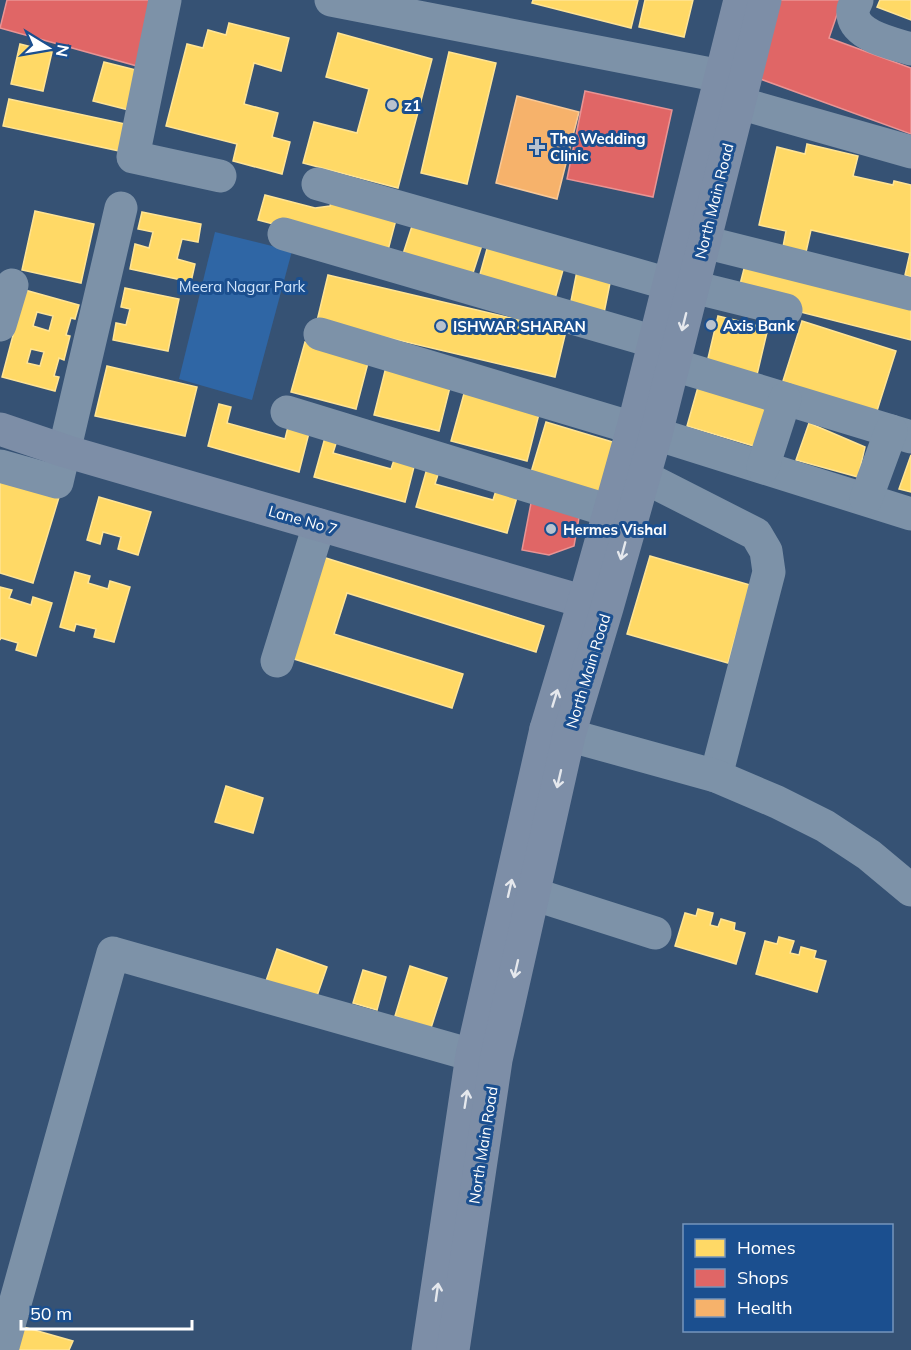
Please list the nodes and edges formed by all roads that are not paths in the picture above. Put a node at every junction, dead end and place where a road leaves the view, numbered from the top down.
1 (165, 0) edge
2 (331, 0) edge
3 (740, 0) edge
4 (765, 0) edge
5 (857, 0) edge
6 (911, 49) edge
7 (735, 87) junction
8 (911, 152) edge
9 (220, 176) dead end
10 (318, 184) dead end
11 (121, 208) dead end
12 (284, 234) dead end
13 (704, 242) junction
14 (12, 285) dead end
15 (681, 285) junction
16 (911, 294) edge
17 (786, 310) dead end
18 (0, 325) edge
19 (320, 334) dead end
20 (664, 353) junction
21 (785, 399) junction
22 (287, 412) dead end
23 (0, 429) edge
24 (645, 431) junction
25 (901, 434) edge
26 (65, 451) junction
27 (0, 466) edge
28 (764, 467) junction
29 (644, 477) junction
30 (866, 499) junction
31 (610, 511) junction
32 (911, 514) edge
33 (319, 525) junction
34 (596, 605) junction
35 (277, 661) dead end
36 (557, 732) junction
37 (716, 776) junction
38 (911, 890) edge
39 (533, 894) junction
40 (655, 933) dead end
41 (472, 1055) junction
42 (2, 1350) edge
43 (429, 1350) edge
44 (453, 1350) edge

1 - 9 street
2 - 7 street
3 - 7 main road, North Main Road
4 - 7 main road, North Main Road
5 - 6 street
7 - 8 street
7 - 13 main road, North Main Road
7 - 15 main road, North Main Road
10 - 15 street
11 - 26 street
12 - 20 street
13 - 15 main road, North Main Road
13 - 16 street
14 - 18 street
15 - 17 street
15 - 20 main road, North Main Road
19 - 24 street
20 - 21 street
20 - 24 main road, North Main Road
21 - 25 street
21 - 28 street
22 - 31 street
23 - 26 main road, Lane No 7
24 - 28 street
24 - 29 main road, North Main Road
24 - 31 main road, North Main Road
25 - 30 street
26 - 27 street
26 - 33 main road, Lane No 7
28 - 30 street
29 -> 34 main road, North Main Road
29 - 37 street
30 - 32 street
31 - 34 main road, North Main Road
33 - 34 main road, Lane No 7
33 - 35 street
34 - 36 main road, North Main Road
36 - 37 street
36 -> 39 main road, North Main Road
41 -> 36 main road, North Main Road
37 - 38 street
39 - 40 street
39 -> 44 main road, North Main Road
41 - 42 street
43 -> 41 main road, North Main Road

